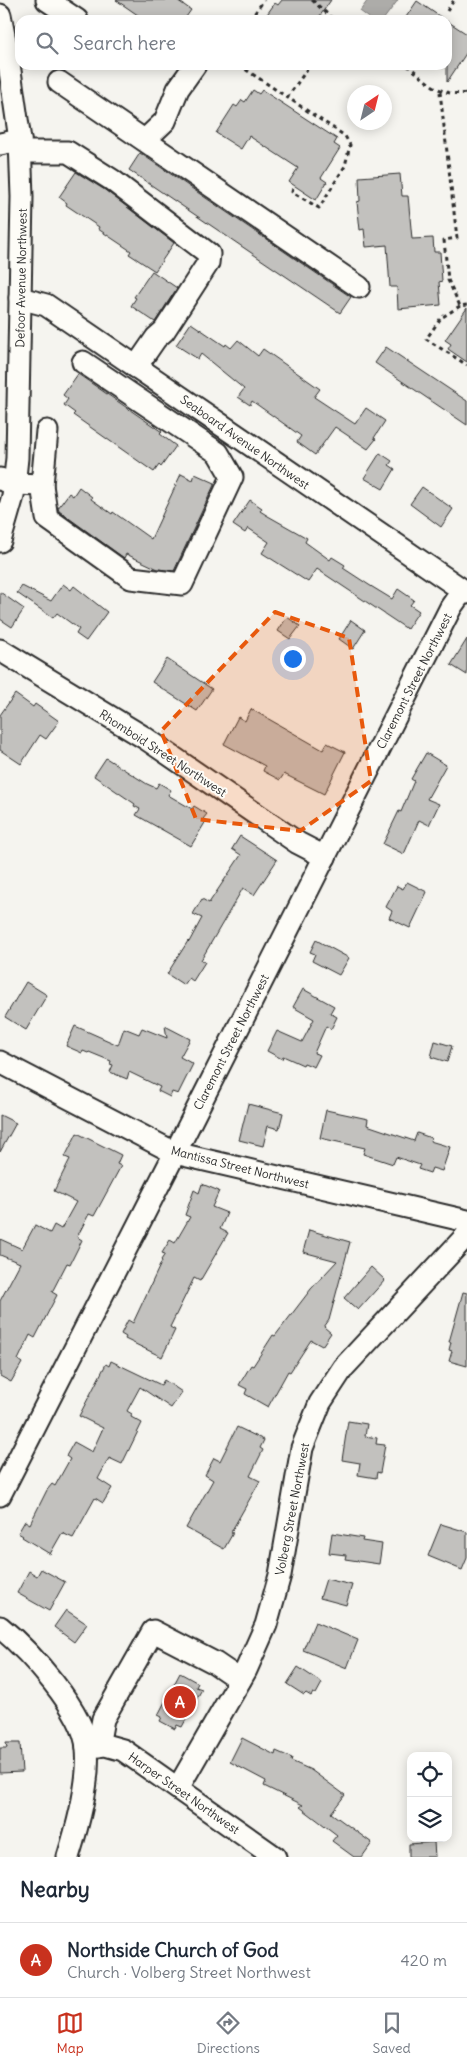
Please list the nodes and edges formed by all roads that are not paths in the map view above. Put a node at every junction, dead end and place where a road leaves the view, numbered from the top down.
1 (47, 0) edge
2 (0, 15) edge
3 (70, 15) edge
4 (191, 70) edge
5 (60, 82) dead end
6 (145, 140) junction
7 (13, 145) edge
8 (359, 287) dead end
9 (20, 298) junction
10 (83, 362) dead end
11 (136, 367) junction
12 (222, 426) junction
13 (46, 431) dead end
14 (208, 447) junction
15 (7, 482) edge
16 (42, 486) junction
17 (0, 541) edge
18 (465, 592) edge
19 (0, 650) edge
20 (325, 857) junction
21 (0, 1062) edge
22 (175, 1153) junction
23 (467, 1222) edge
24 (467, 1235) edge
25 (0, 1495) edge
26 (0, 1627) edge
27 (240, 1680) junction
28 (93, 1746) junction
29 (178, 1788) junction
30 (68, 1857) edge
31 (275, 1857) edge

1 - 3 street
2 - 7 street, Defoor Avenue Northwest
4 - 6 street
5 - 6 street
6 - 8 street
7 - 9 street, Defoor Avenue Northwest
7 - 11 street
9 - 11 street, Seaboard Avenue Northwest
9 - 15 street, Defoor Avenue Northwest
10 - 14 street
11 - 12 street, Seaboard Avenue Northwest
12 - 14 street
12 - 18 street, Seaboard Avenue Northwest
13 - 16 street
14 - 16 street
15 - 16 street
15 - 17 street, Defoor Avenue Northwest
18 - 20 street, Claremont Street Northwest
19 - 20 street, Rhomboid Street Northwest
20 - 22 street, Claremont Street Northwest
21 - 22 street, Mantissa Street Northwest
22 - 23 street, Mantissa Street Northwest
22 - 25 street, Claremont Street Northwest
24 - 27 street, Volberg Street Northwest
26 - 28 street
27 - 28 street
27 - 29 street, Volberg Street Northwest
28 - 29 street, Harper Street Northwest
28 - 30 street
29 - 31 street, Harper Street Northwest

